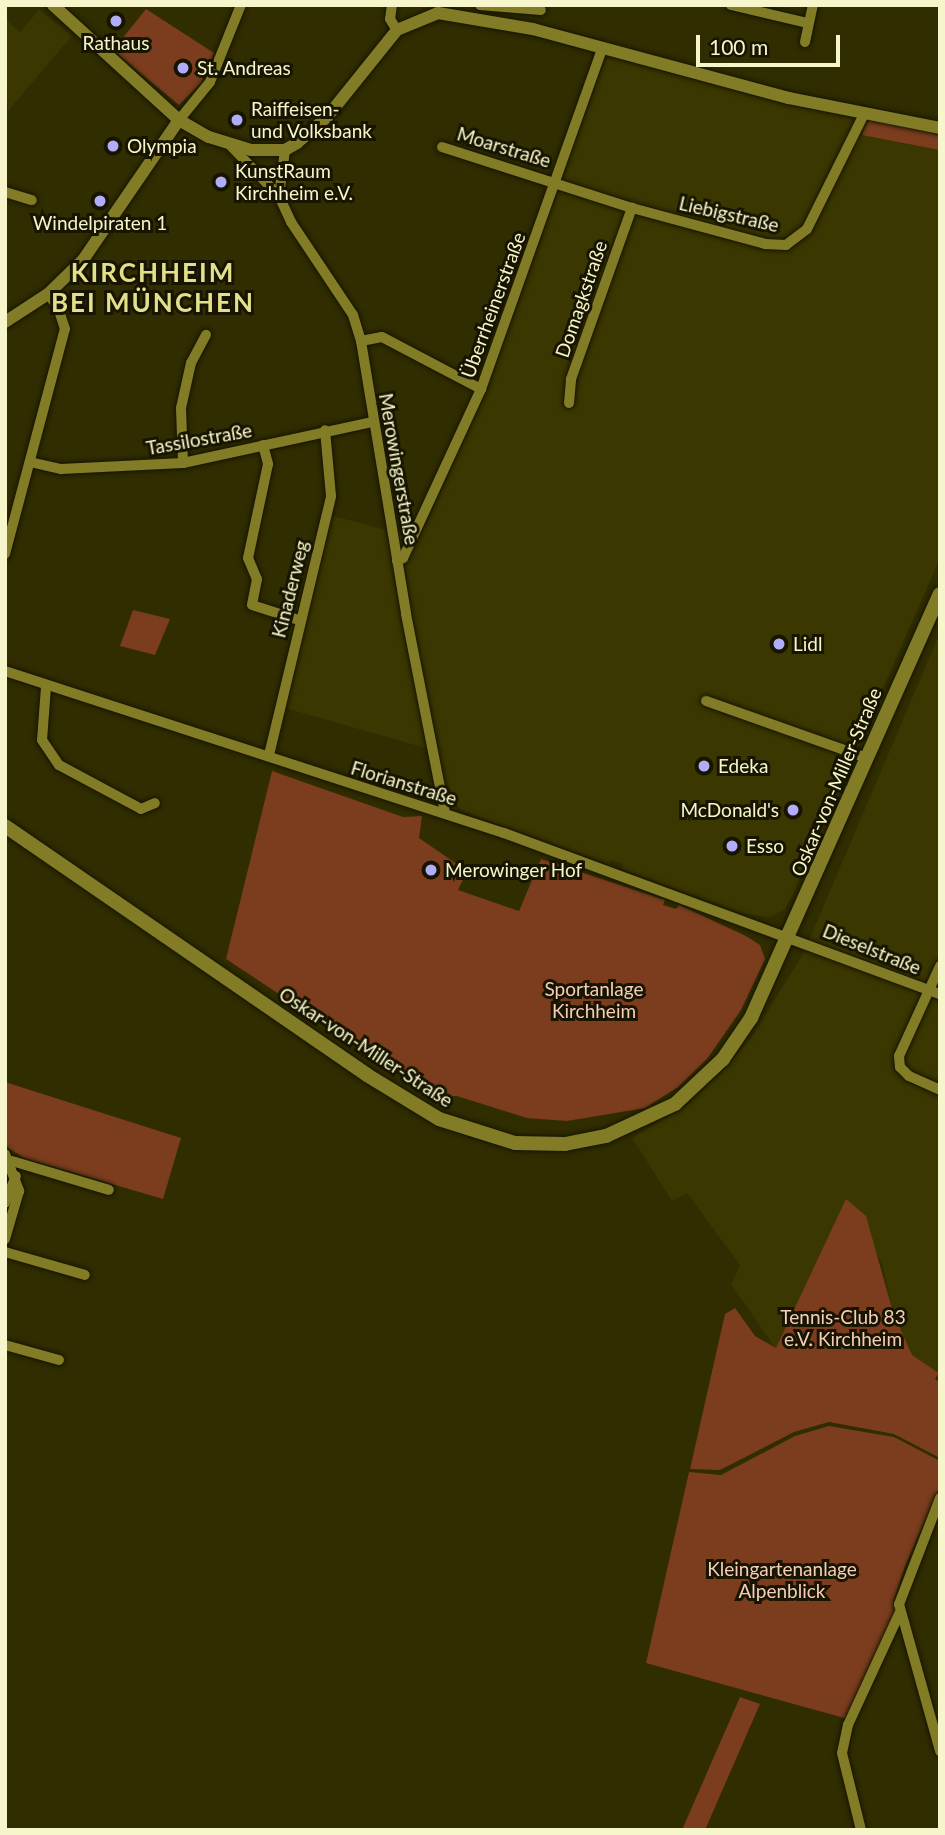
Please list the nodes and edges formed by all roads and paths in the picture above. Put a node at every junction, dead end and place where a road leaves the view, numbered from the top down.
1 (53, 5) edge
2 (240, 5) edge
3 (392, 5) edge
4 (480, 5) edge
5 (731, 5) edge
6 (813, 5) edge
7 (542, 8) edge
8 (438, 9) edge
9 (808, 23) junction
10 (533, 29) junction
11 (397, 30) junction
12 (805, 42) dead end
13 (602, 50) junction
14 (864, 114) junction
15 (179, 120) junction
16 (940, 128) edge
17 (230, 145) junction
18 (442, 146) dead end
19 (285, 150) junction
20 (557, 182) junction
21 (5, 192) edge
22 (279, 196) junction
23 (32, 200) dead end
24 (632, 208) junction
25 (48, 294) junction
26 (5, 322) edge
27 (206, 335) dead end
28 (361, 341) junction
29 (481, 389) junction
30 (569, 403) dead end
31 (372, 422) junction
32 (324, 430) junction
33 (263, 444) junction
34 (30, 462) junction
35 (183, 463) junction
36 (5, 554) edge
37 (397, 561) junction
38 (940, 594) edge
39 (299, 621) junction
40 (5, 671) edge
41 (46, 687) junction
42 (706, 701) dead end
43 (269, 755) junction
44 (867, 758) junction
45 (155, 803) dead end
46 (445, 813) junction
47 (5, 826) edge
48 (790, 936) junction
49 (940, 966) edge
50 (929, 990) junction
51 (940, 994) edge
52 (940, 1090) edge
53 (8, 1158) edge
54 (16, 1175) junction
55 (109, 1190) dead end
56 (5, 1203) edge
57 (5, 1239) edge
58 (5, 1252) edge
59 (85, 1275) dead end
60 (5, 1345) edge
61 (59, 1360) dead end
62 (940, 1498) edge
63 (900, 1612) junction
64 (940, 1751) edge
65 (861, 1830) edge

1 - 15 street
2 - 15 street
3 - 11 street
4 - 7 street
5 - 9 street
6 - 9 street
7 - 10 street
8 - 10 street
8 - 11 street
9 - 12 street
10 - 13 street
11 - 19 street
13 - 14 street
13 - 20 street, Überrheinerstraße
14 - 16 street
14 - 24 street, Liebigstraße
15 - 17 street
15 - 25 street
17 - 19 street
17 - 22 street, Merowingerstraße
18 - 20 street, Moarstraße
19 - 22 street
20 - 24 street, Liebigstraße
20 - 29 street, Überrheinerstraße
21 - 23 street
22 - 28 street, Merowingerstraße
24 - 30 street, Domagkstraße
25 - 26 street
25 - 34 street
27 - 35 street
28 - 29 street
28 - 31 street, Merowingerstraße
29 - 37 street, Überrheinerstraße
31 - 32 street, Tassilostraße
31 - 37 street, Merowingerstraße
32 - 33 street, Tassilostraße
32 - 39 street, Kinaderweg
33 - 35 street, Tassilostraße
33 - 39 street
34 - 35 street, Tassilostraße
34 - 36 street
37 - 46 street, Merowingerstraße
38 - 44 main road, Oskar-von-Miller-Straße
39 - 43 street, Kinaderweg
40 - 41 street, Florianstraße
41 - 43 street, Florianstraße
41 - 45 street
42 - 44 street
43 - 46 street, Florianstraße
44 - 48 main road, Oskar-von-Miller-Straße
46 - 48 street, Florianstraße
47 - 48 main road, Oskar-von-Miller-Straße
48 - 50 street, Dieselstraße
49 - 50 street
50 - 51 street, Dieselstraße
50 - 52 street
53 - 54 street
53 - 55 street
54 - 56 street
54 - 57 street
58 - 59 street
60 - 61 street
62 - 63 street
63 - 64 street
63 - 65 street

